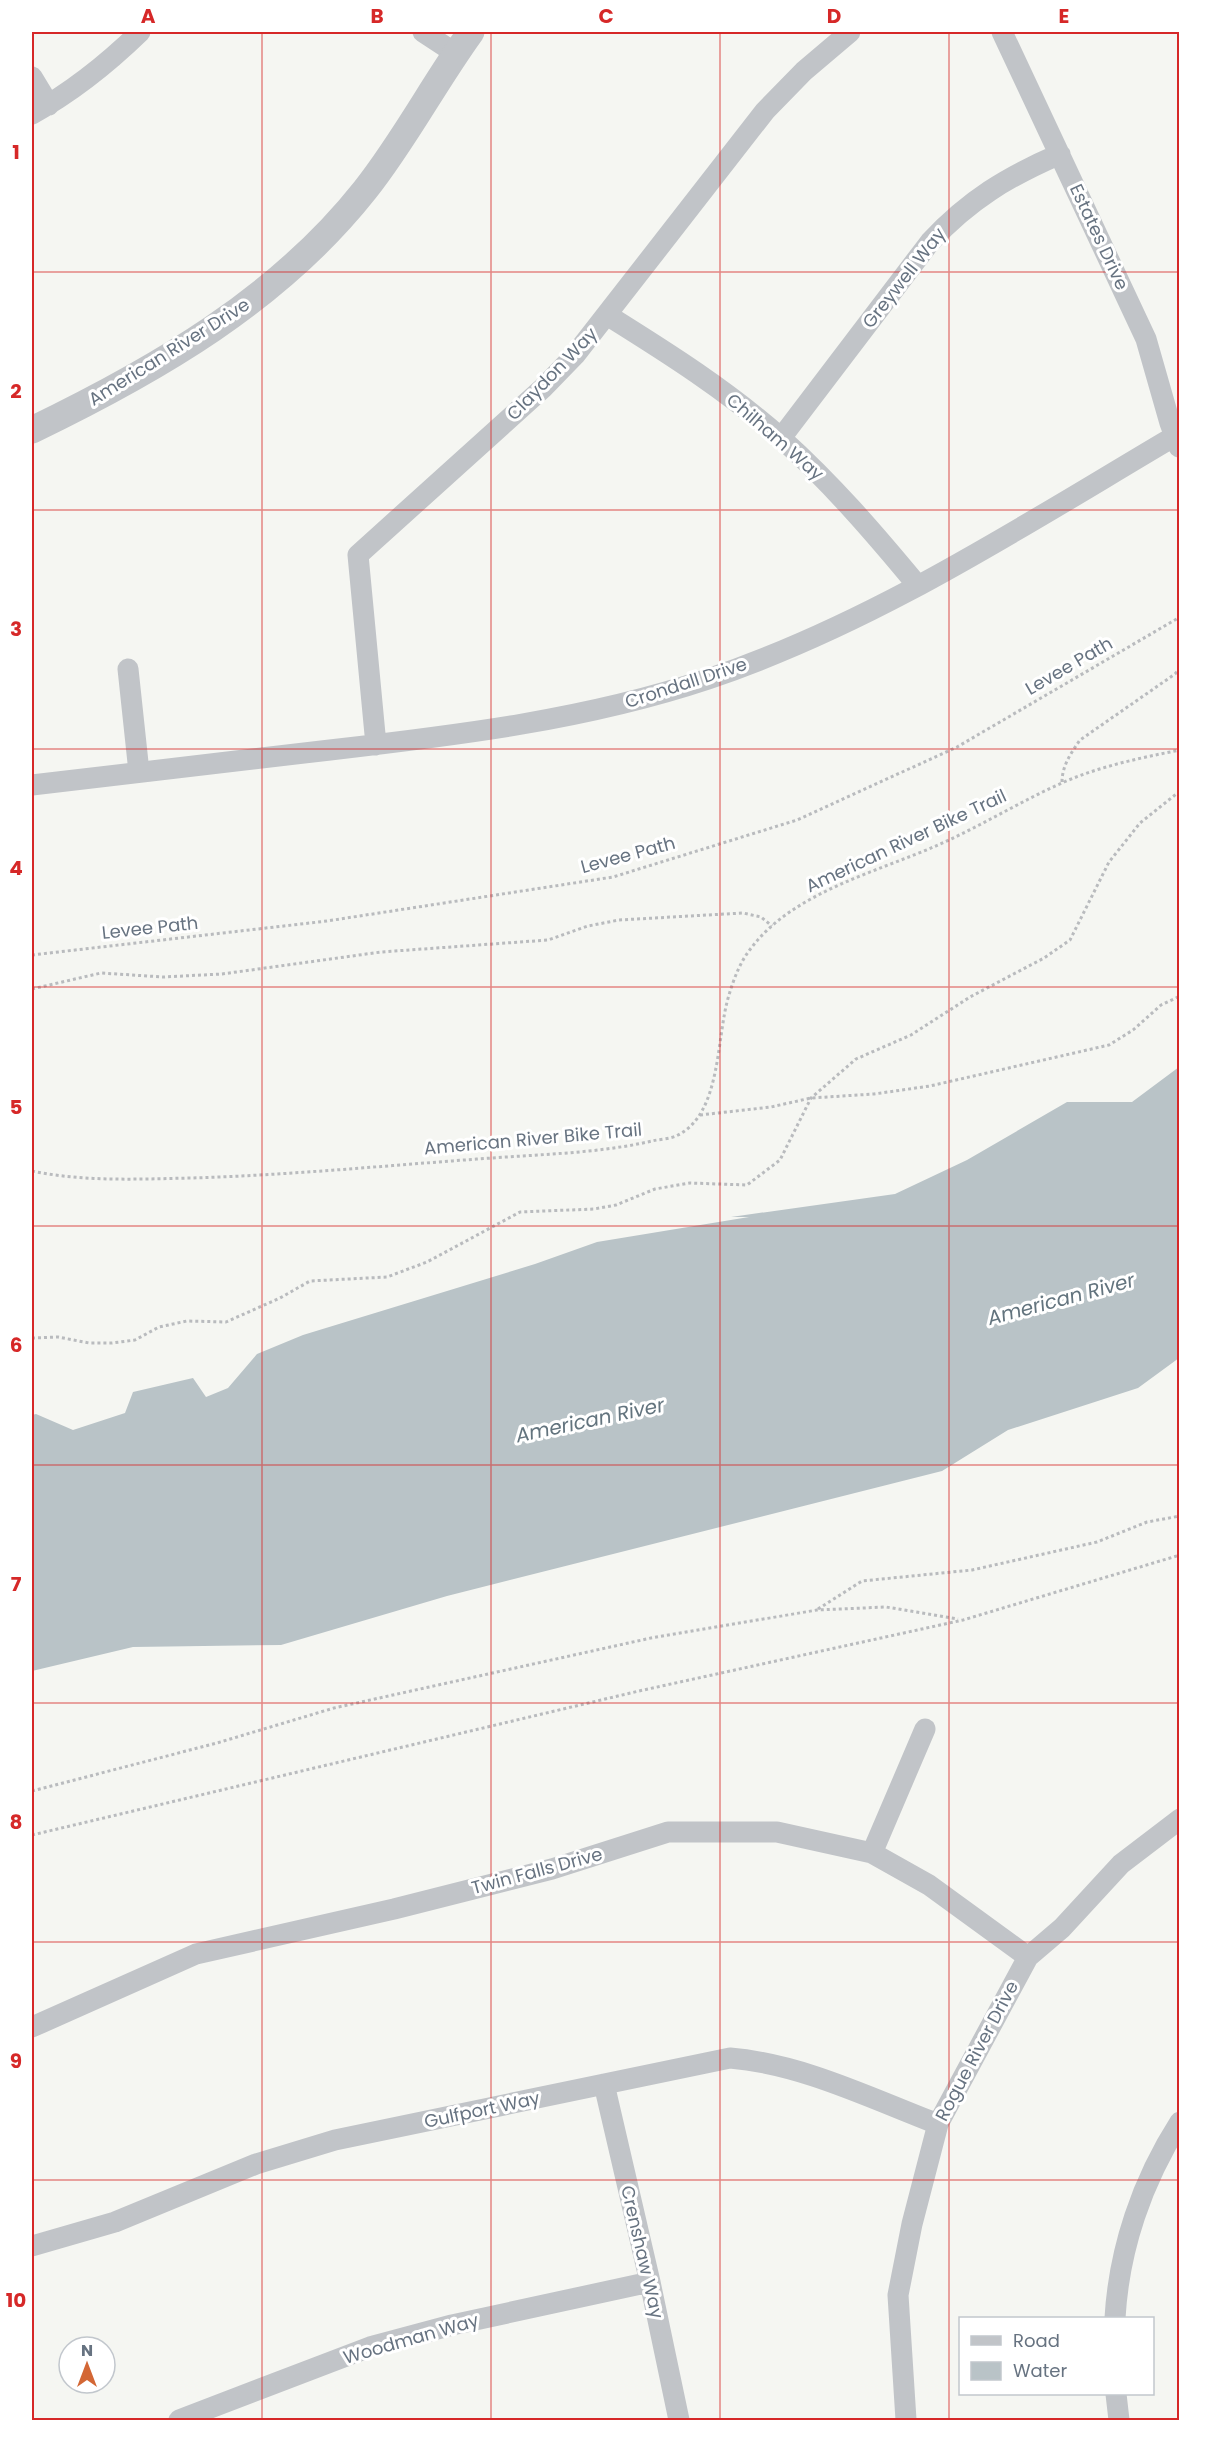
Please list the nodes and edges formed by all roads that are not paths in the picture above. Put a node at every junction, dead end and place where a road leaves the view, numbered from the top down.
1 (140, 32) edge
2 (423, 32) edge
3 (850, 32) edge
4 (1002, 32) edge
5 (463, 42) edge
6 (32, 77) edge
7 (40, 110) edge
8 (1060, 154) junction
9 (607, 315) junction
10 (32, 430) edge
11 (781, 438) junction
12 (1178, 439) edge
13 (918, 586) junction
14 (128, 669) dead end
15 (376, 745) junction
16 (140, 772) junction
17 (32, 785) edge
18 (925, 1729) dead end
19 (1179, 1819) edge
20 (872, 1853) junction
21 (1028, 1957) junction
22 (32, 2027) edge
23 (604, 2084) junction
24 (1179, 2122) edge
25 (938, 2124) junction
26 (32, 2246) edge
27 (650, 2282) junction
28 (1115, 2317) edge
29 (1116, 2395) edge
30 (179, 2421) edge
31 (679, 2421) edge
32 (906, 2421) edge
33 (1119, 2421) edge

1 - 7 street
2 - 5 street
3 - 9 street, Claydon Way
4 - 8 street, Estates Drive
5 - 10 street, American River Drive
6 - 7 street
8 - 11 street, Greywell Way
8 - 12 street, Estates Drive
9 - 11 street, Chilham Way
9 - 15 street, Claydon Way
11 - 13 street, Chilham Way
12 - 13 street, Crondall Drive
13 - 15 street, Crondall Drive
14 - 16 street
15 - 16 street, Crondall Drive
16 - 17 street, Crondall Drive
18 - 20 street
19 - 21 street, Rogue River Drive
20 - 21 street, Twin Falls Drive
20 - 22 street, Twin Falls Drive
21 - 25 street, Rogue River Drive
23 - 25 street, Gulfport Way
23 - 26 street, Gulfport Way
23 - 27 street, Crenshaw Way
24 - 28 street
25 - 32 street, Rogue River Drive
27 - 30 street, Woodman Way
27 - 31 street, Crenshaw Way
29 - 33 street

